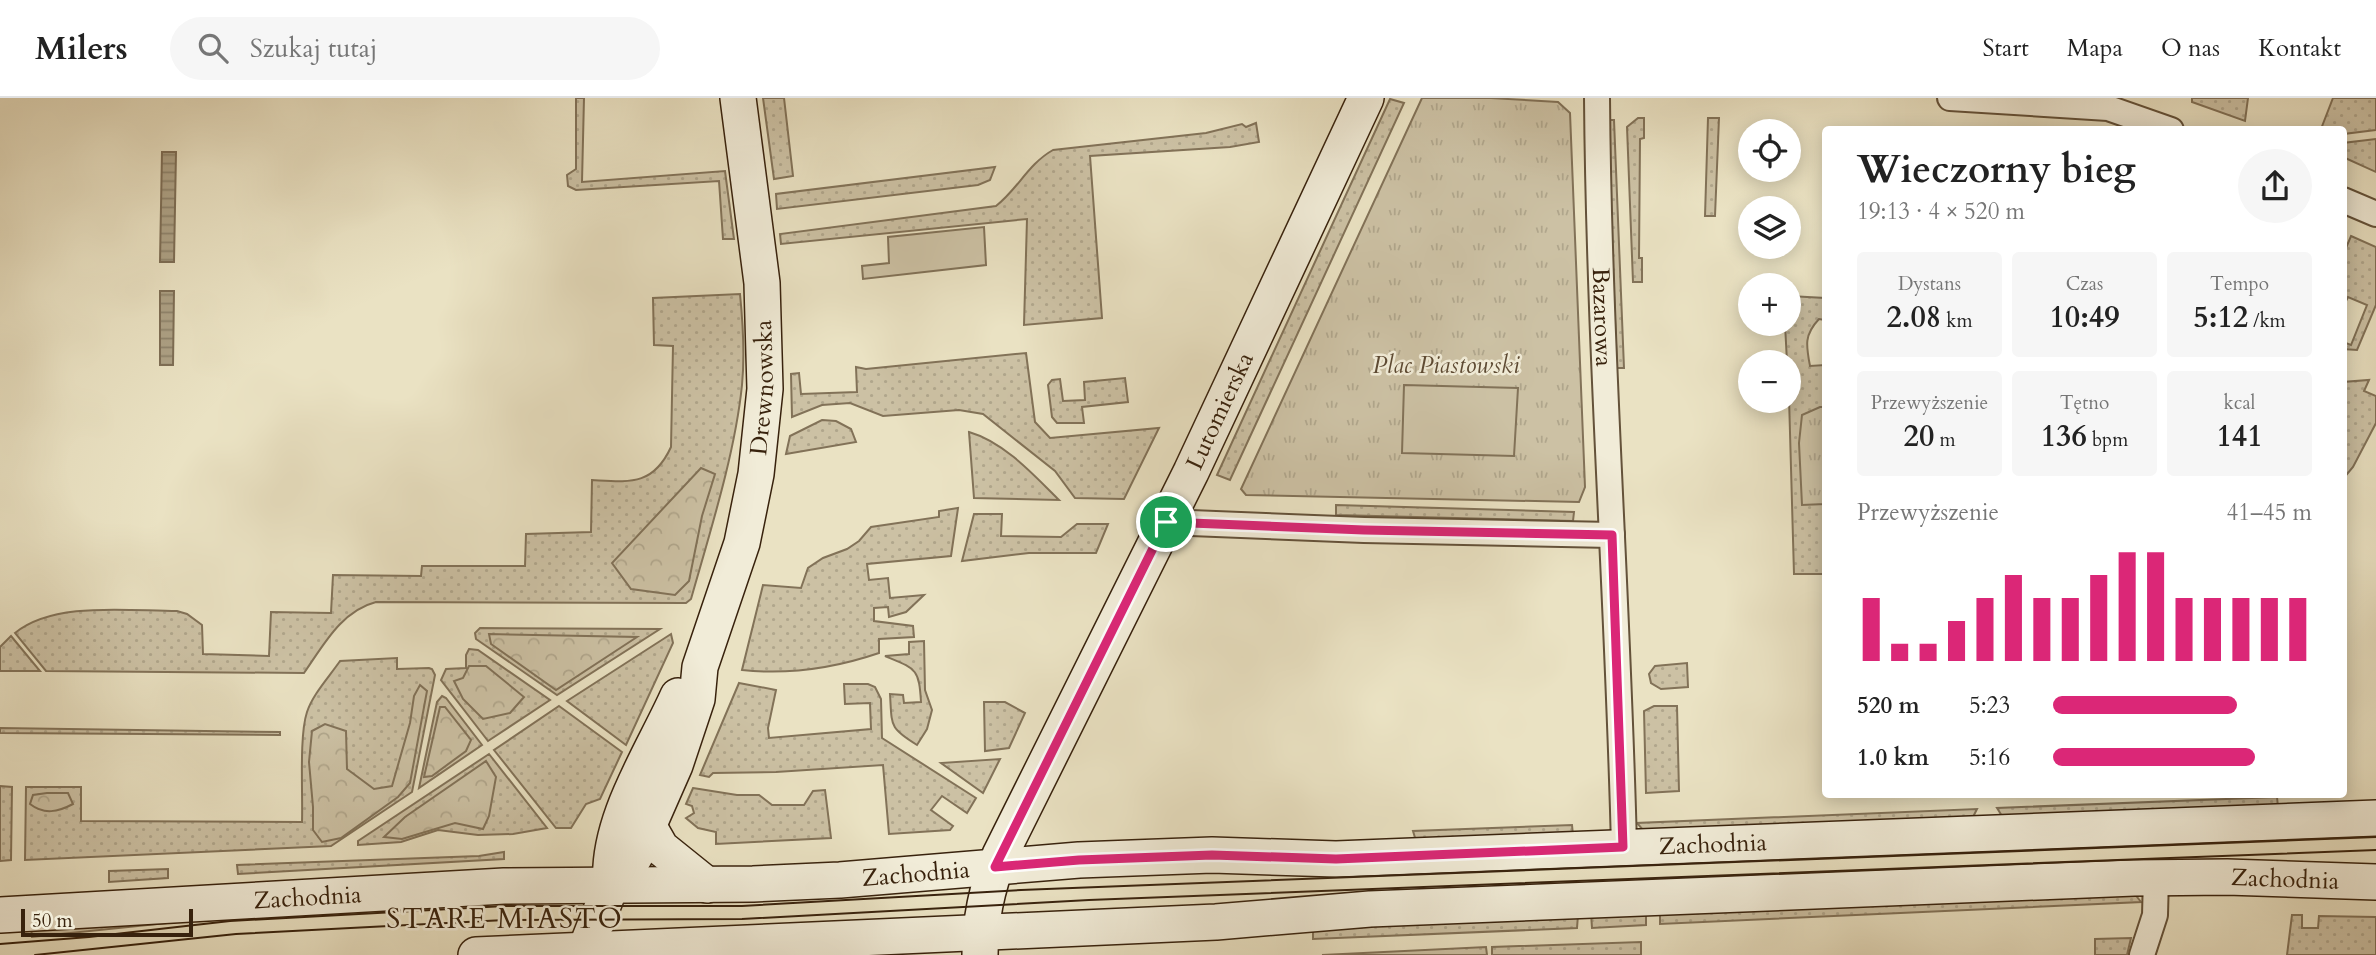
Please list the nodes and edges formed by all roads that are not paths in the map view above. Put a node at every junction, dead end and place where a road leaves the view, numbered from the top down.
1 (738, 98) edge
2 (1366, 98) edge
3 (1597, 98) edge
4 (1950, 98) edge
5 (2067, 101) edge
6 (2161, 126) edge
7 (2347, 202) edge
8 (2376, 214) edge
9 (1166, 522) junction
10 (1612, 535) junction
11 (700, 667) junction
12 (2376, 818) edge
13 (649, 828) junction
14 (1623, 847) junction
15 (995, 867) junction
16 (2157, 877) junction
17 (2376, 882) edge
18 (611, 885) junction
19 (707, 885) junction
20 (0, 915) edge
21 (980, 944) edge
22 (584, 953) edge
23 (476, 955) edge
24 (2142, 955) edge

1 - 11 main road, Drewnowska
2 - 9 main road, Lutomierska
3 - 10 street, Bazarowa
4 - 5 street
5 - 6 street
7 - 8 street
9 - 10 street
9 - 15 main road, Lutomierska
10 - 14 street, Bazarowa
11 - 13 main road, Drewnowska
11 - 18 main road, Drewnowska
12 - 14 main road, Zachodnia
13 - 18 main road, Drewnowska
13 - 19 main road
14 - 15 main road, Zachodnia
15 - 19 main road, Zachodnia
15 - 21 main road, Lutomierska
16 - 17 main road, Zachodnia
16 - 21 main road, Zachodnia
16 - 24 street
18 - 19 main road, Zachodnia
18 - 20 main road, Zachodnia
18 - 22 main road
21 - 22 main road, Zachodnia
22 - 23 main road, Zachodnia

